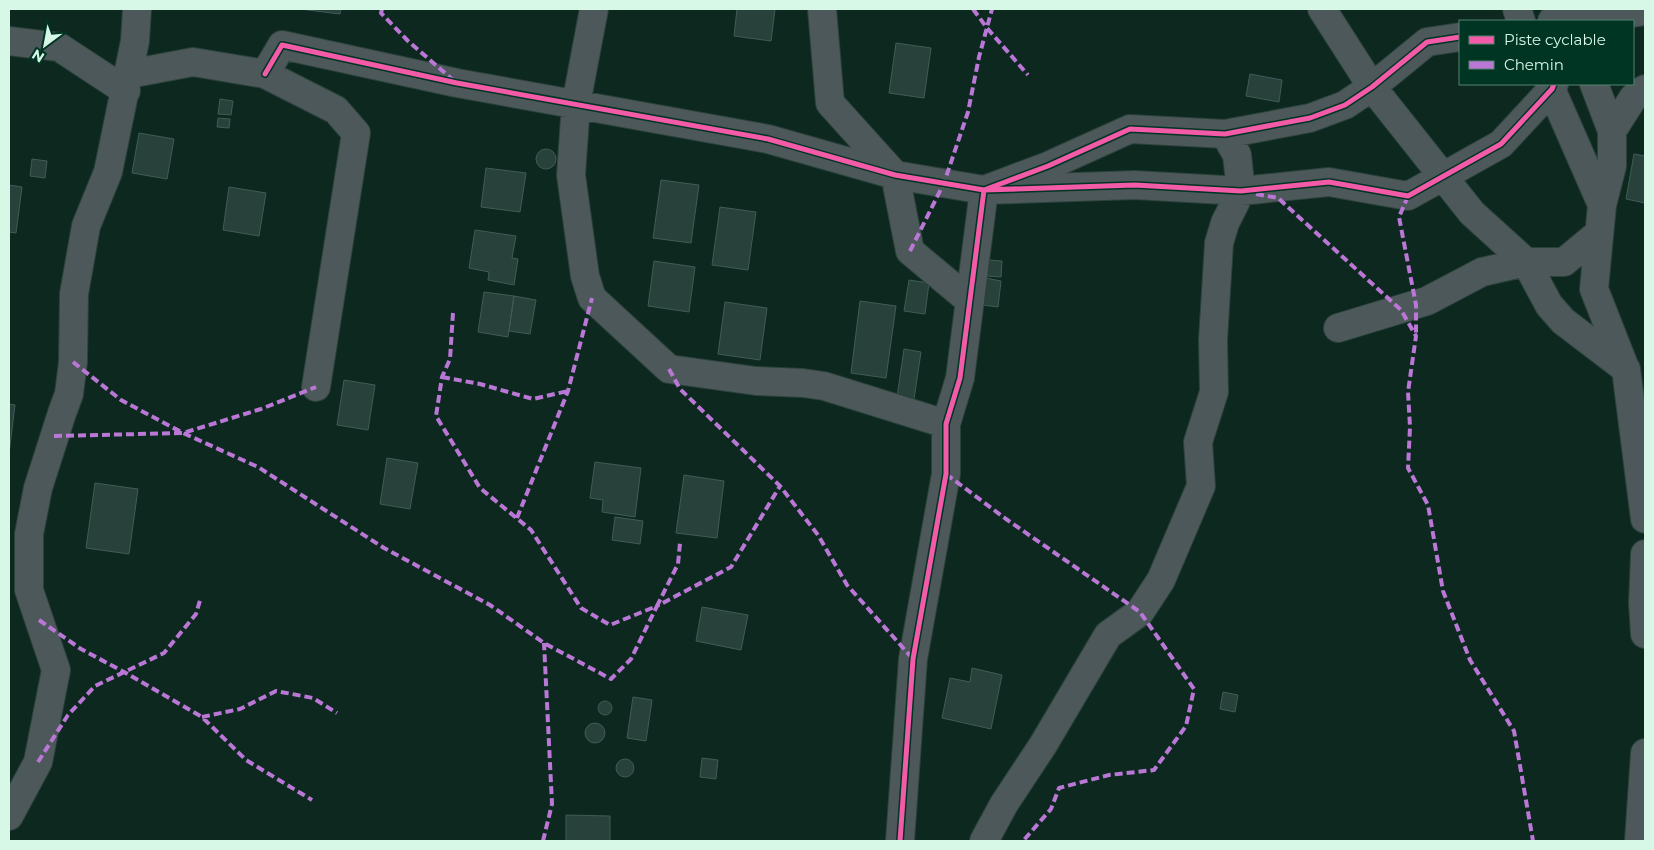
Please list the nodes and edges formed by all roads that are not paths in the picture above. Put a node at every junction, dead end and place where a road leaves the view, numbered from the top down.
1 (137, 9) edge
2 (594, 9) edge
3 (822, 9) edge
4 (1322, 9) edge
5 (1645, 11) edge
6 (1564, 19) edge
7 (1459, 37) edge
8 (9, 41) edge
9 (265, 74) junction
10 (127, 82) junction
11 (1551, 85) edge
12 (1594, 85) edge
13 (1372, 87) junction
14 (1645, 89) edge
15 (576, 104) junction
16 (1612, 131) junction
17 (1225, 134) junction
18 (895, 175) junction
19 (1445, 176) junction
20 (984, 190) junction
21 (1241, 191) junction
22 (1602, 205) junction
23 (1599, 233) junction
24 (1526, 262) junction
25 (970, 301) junction
26 (1338, 328) dead end
27 (1626, 369) junction
28 (316, 387) dead end
29 (946, 424) junction
30 (1645, 436) edge
31 (1645, 519) edge
32 (1645, 554) edge
33 (19, 588) edge
34 (1645, 634) edge
35 (1645, 753) edge
36 (9, 816) edge
37 (900, 841) edge
38 (984, 841) edge
39 (1639, 841) edge

1 - 10 street
2 - 15 street
3 - 18 street
4 - 13 street
5 - 6 street
7 - 13 street
8 - 10 street
9 - 10 street
9 - 15 street
9 - 28 street
10 - 33 street
11 - 19 street
11 - 22 street
12 - 16 street
13 - 17 street
13 - 19 street
14 - 16 street
15 - 18 street
15 - 29 street
16 - 22 street
17 - 20 street
17 - 21 street
18 - 20 street
18 - 25 street
19 - 21 street
19 - 24 street
20 - 21 street
20 - 25 street
21 - 38 street
22 - 23 street
23 - 24 street
23 - 27 street
24 - 26 street
24 - 27 street
25 - 29 street
27 - 30 street
27 - 31 street
29 - 37 street
32 - 34 street
33 - 36 street
35 - 39 street

